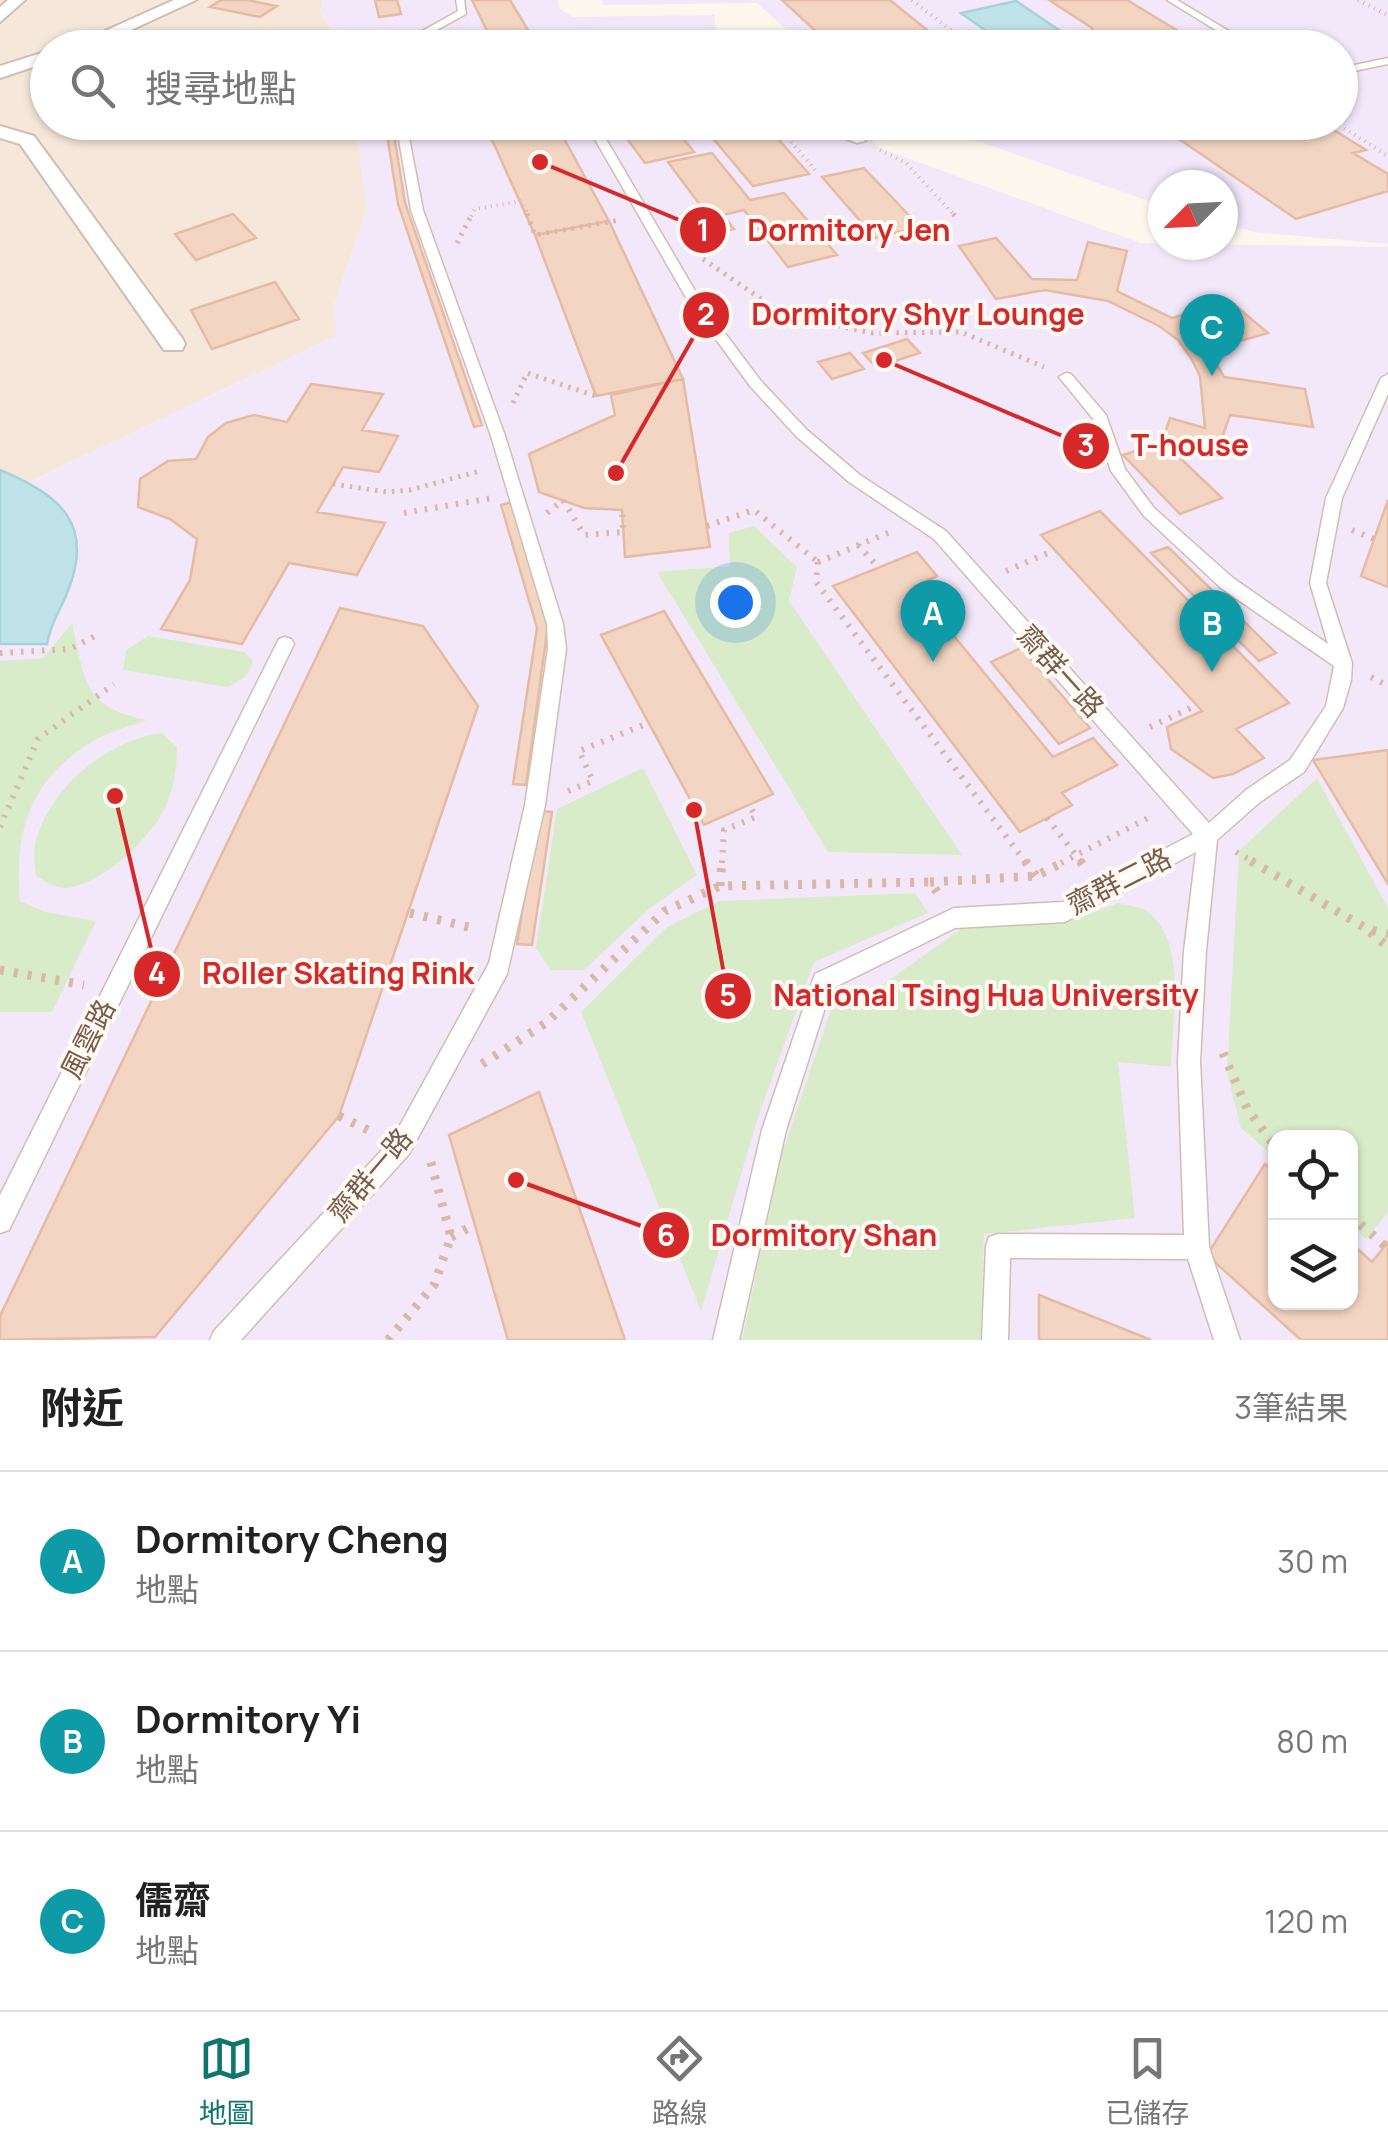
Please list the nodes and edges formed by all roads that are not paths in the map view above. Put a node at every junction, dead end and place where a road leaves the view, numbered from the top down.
1 (16, 0) edge
2 (188, 0) edge
3 (460, 0) edge
4 (1171, 0) edge
5 (0, 17) edge
6 (118, 30) edge
7 (430, 30) edge
8 (1222, 30) edge
9 (1388, 60) edge
10 (30, 62) edge
11 (1358, 67) edge
12 (0, 72) edge
13 (0, 132) edge
14 (404, 140) edge
15 (601, 140) edge
16 (858, 140) edge
17 (861, 141) road end
18 (173, 344) dead end
19 (1066, 377) road end
20 (1388, 378) edge
21 (285, 644) dead end
22 (1344, 663) junction
23 (1208, 836) junction
24 (0, 1221) edge
25 (1197, 1246) junction
26 (223, 1340) edge
27 (726, 1340) edge
28 (995, 1340) edge
29 (1227, 1340) edge

1 - 5 street
2 - 6 street
3 - 7 lane
4 - 8 lane
9 - 11 lane
10 - 12 street
13 - 18 street
14 - 26 lane, 齋群一路
15 - 23 lane, 齋群一路
16 - 17 lane
19 - 22 lane
20 - 22 lane
21 - 24 lane, 風雲路
22 - 23 lane, 齋群二路
23 - 25 lane
23 - 27 lane, 齋群二路
25 - 28 lane
25 - 29 lane

